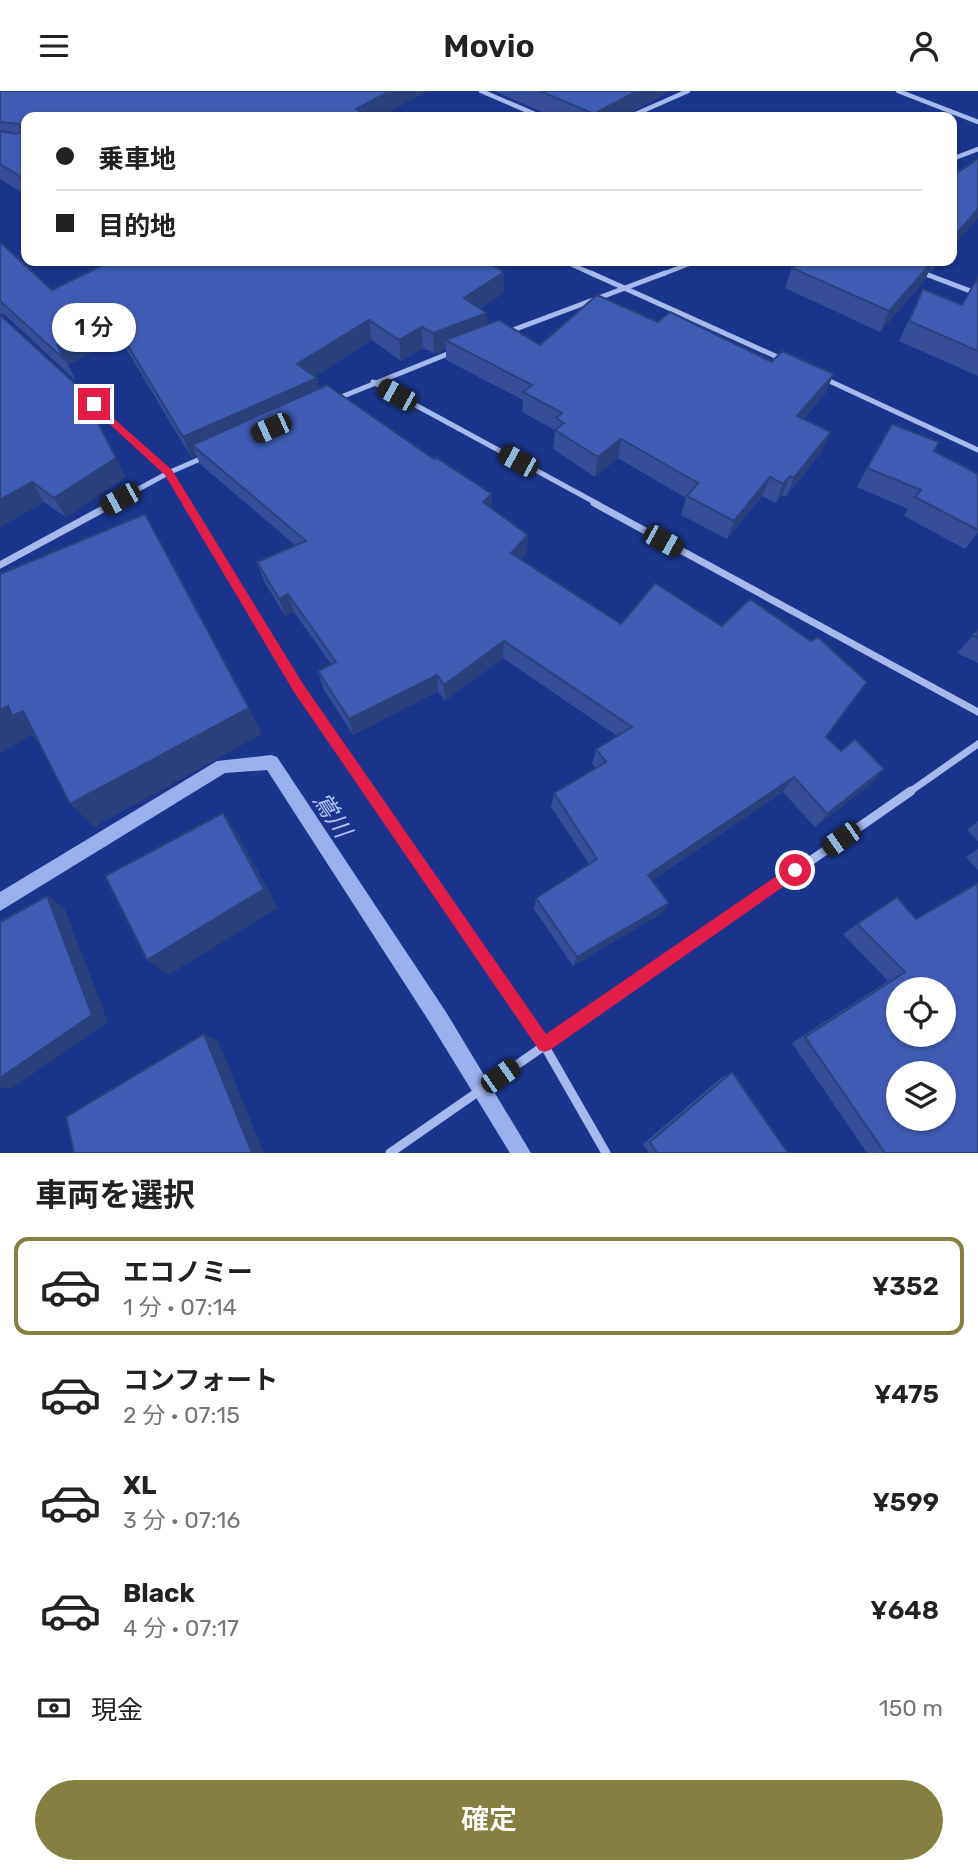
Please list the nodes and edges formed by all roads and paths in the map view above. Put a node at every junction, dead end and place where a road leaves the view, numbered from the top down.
1 (481, 91) edge
2 (688, 91) edge
3 (898, 91) edge
4 (530, 112) edge
5 (640, 112) edge
6 (952, 112) edge
7 (957, 114) edge
8 (978, 122) edge
9 (978, 149) edge
10 (957, 157) edge
11 (576, 266) edge
12 (683, 266) edge
13 (915, 270) edge
14 (626, 287) junction
15 (978, 294) edge
16 (499, 335) edge
17 (461, 349) edge
18 (789, 363) edge
19 (814, 375) edge
20 (69, 382) edge
21 (373, 382) junction
22 (322, 405) edge
23 (219, 450) edge
24 (978, 450) edge
25 (169, 473) junction
26 (0, 565) edge
27 (978, 712) edge
28 (978, 744) edge
29 (544, 1045) junction
30 (390, 1153) edge
31 (606, 1153) edge

1 - 4 street
2 - 5 street
3 - 6 street
7 - 8 street
9 - 10 street
11 - 14 street
12 - 14 street
13 - 15 street
14 - 16 street
14 - 18 street
17 - 21 street
19 - 24 street
20 - 25 street
21 - 22 street
21 - 27 street
23 - 25 street
25 - 26 street
25 - 29 street
28 - 29 street
29 - 30 street
29 - 31 street

